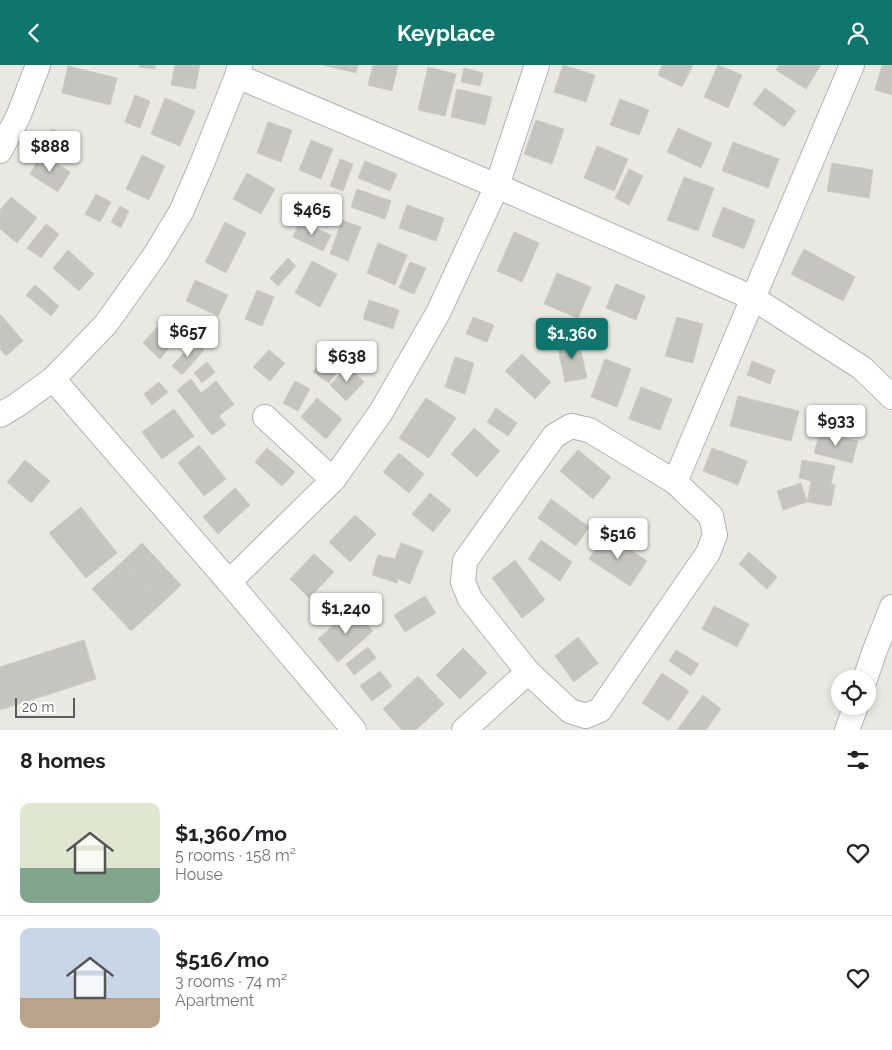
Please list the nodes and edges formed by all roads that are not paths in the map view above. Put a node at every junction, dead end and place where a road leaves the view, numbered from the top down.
1 (38, 65) edge
2 (537, 65) edge
3 (852, 65) edge
4 (238, 71) edge
5 (0, 151) edge
6 (497, 185) junction
7 (753, 298) junction
8 (53, 379) junction
9 (892, 397) edge
10 (0, 415) edge
11 (265, 417) dead end
12 (333, 480) junction
13 (675, 482) junction
14 (229, 582) junction
15 (892, 607) edge
16 (868, 670) edge
17 (528, 672) junction
18 (852, 715) edge
19 (354, 730) edge
20 (464, 730) edge
21 (846, 730) edge

1 - 5 street
2 - 6 street
3 - 7 street
4 - 6 street
4 - 8 street
6 - 7 street
6 - 12 street
7 - 9 street
7 - 13 street
8 - 10 street
8 - 14 street
11 - 12 street
12 - 14 street
13 - 17 street
13 - 17 street
14 - 19 street
15 - 16 street
17 - 20 street
18 - 21 street

